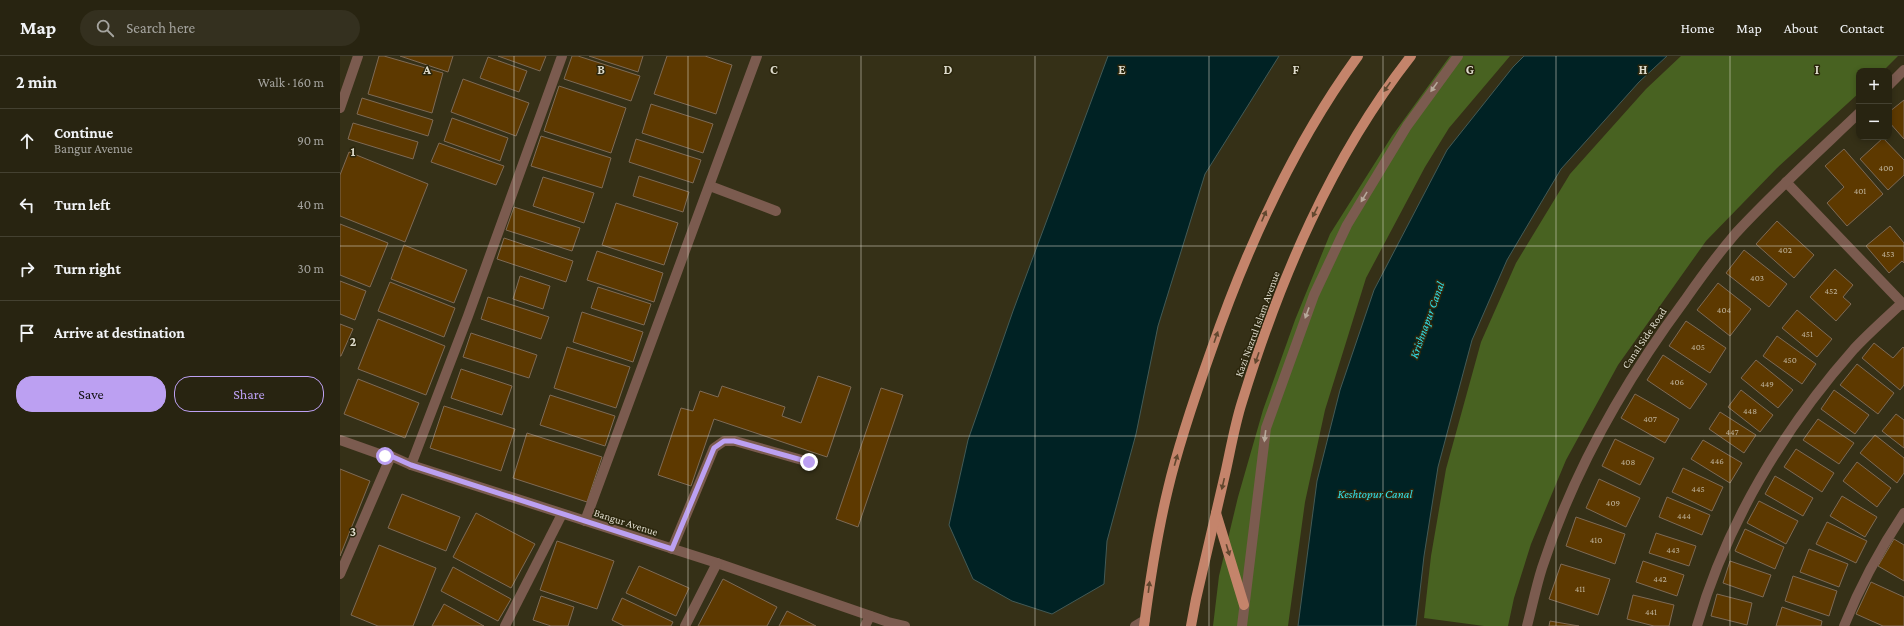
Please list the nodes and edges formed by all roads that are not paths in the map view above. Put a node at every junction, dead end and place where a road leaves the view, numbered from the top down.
1 (358, 56) edge
2 (562, 56) edge
3 (757, 56) edge
4 (1358, 56) edge
5 (1411, 56) edge
6 (1458, 56) edge
7 (1904, 70) edge
8 (1892, 82) edge
9 (340, 108) edge
10 (1856, 116) edge
11 (1786, 182) junction
12 (710, 186) junction
13 (776, 210) dead end
14 (1903, 304) edge
15 (340, 440) edge
16 (391, 456) junction
17 (809, 462) dead end
18 (411, 465) junction
19 (1216, 513) junction
20 (1904, 513) edge
21 (562, 514) junction
22 (584, 521) junction
23 (672, 549) junction
24 (717, 563) junction
25 (340, 574) edge
26 (1244, 605) junction
27 (870, 616) junction
28 (1144, 623) edge
29 (505, 626) edge
30 (685, 626) edge
31 (865, 626) edge
32 (905, 626) edge
33 (1135, 626) edge
34 (1191, 626) edge
35 (1242, 626) edge
36 (1527, 626) edge
37 (1697, 626) edge
38 (1844, 626) edge

1 - 9 street
2 - 18 street
3 - 12 street
28 -> 4 main road
5 -> 19 main road, Kazi Nazrul Islam Avenue
6 -> 26 street
7 - 8 street
10 - 11 street, Canal Side Road
11 - 14 street
11 - 36 street, Canal Side Road
12 - 13 street
12 - 22 street
14 - 37 street
15 - 16 street, Bangur Avenue
16 - 18 street, Bangur Avenue
16 - 25 street
17 - 23 street
18 - 21 street, Bangur Avenue
19 -> 26 main road
19 - 34 main road, Kazi Nazrul Islam Avenue
20 - 38 street
21 - 22 street, Bangur Avenue
21 - 29 street
22 - 23 street, Bangur Avenue
23 - 24 street, Bangur Avenue
24 - 27 street, Bangur Avenue
24 - 30 street
26 - 35 street
27 - 31 street
27 - 32 street, Bangur Avenue
28 - 33 street

